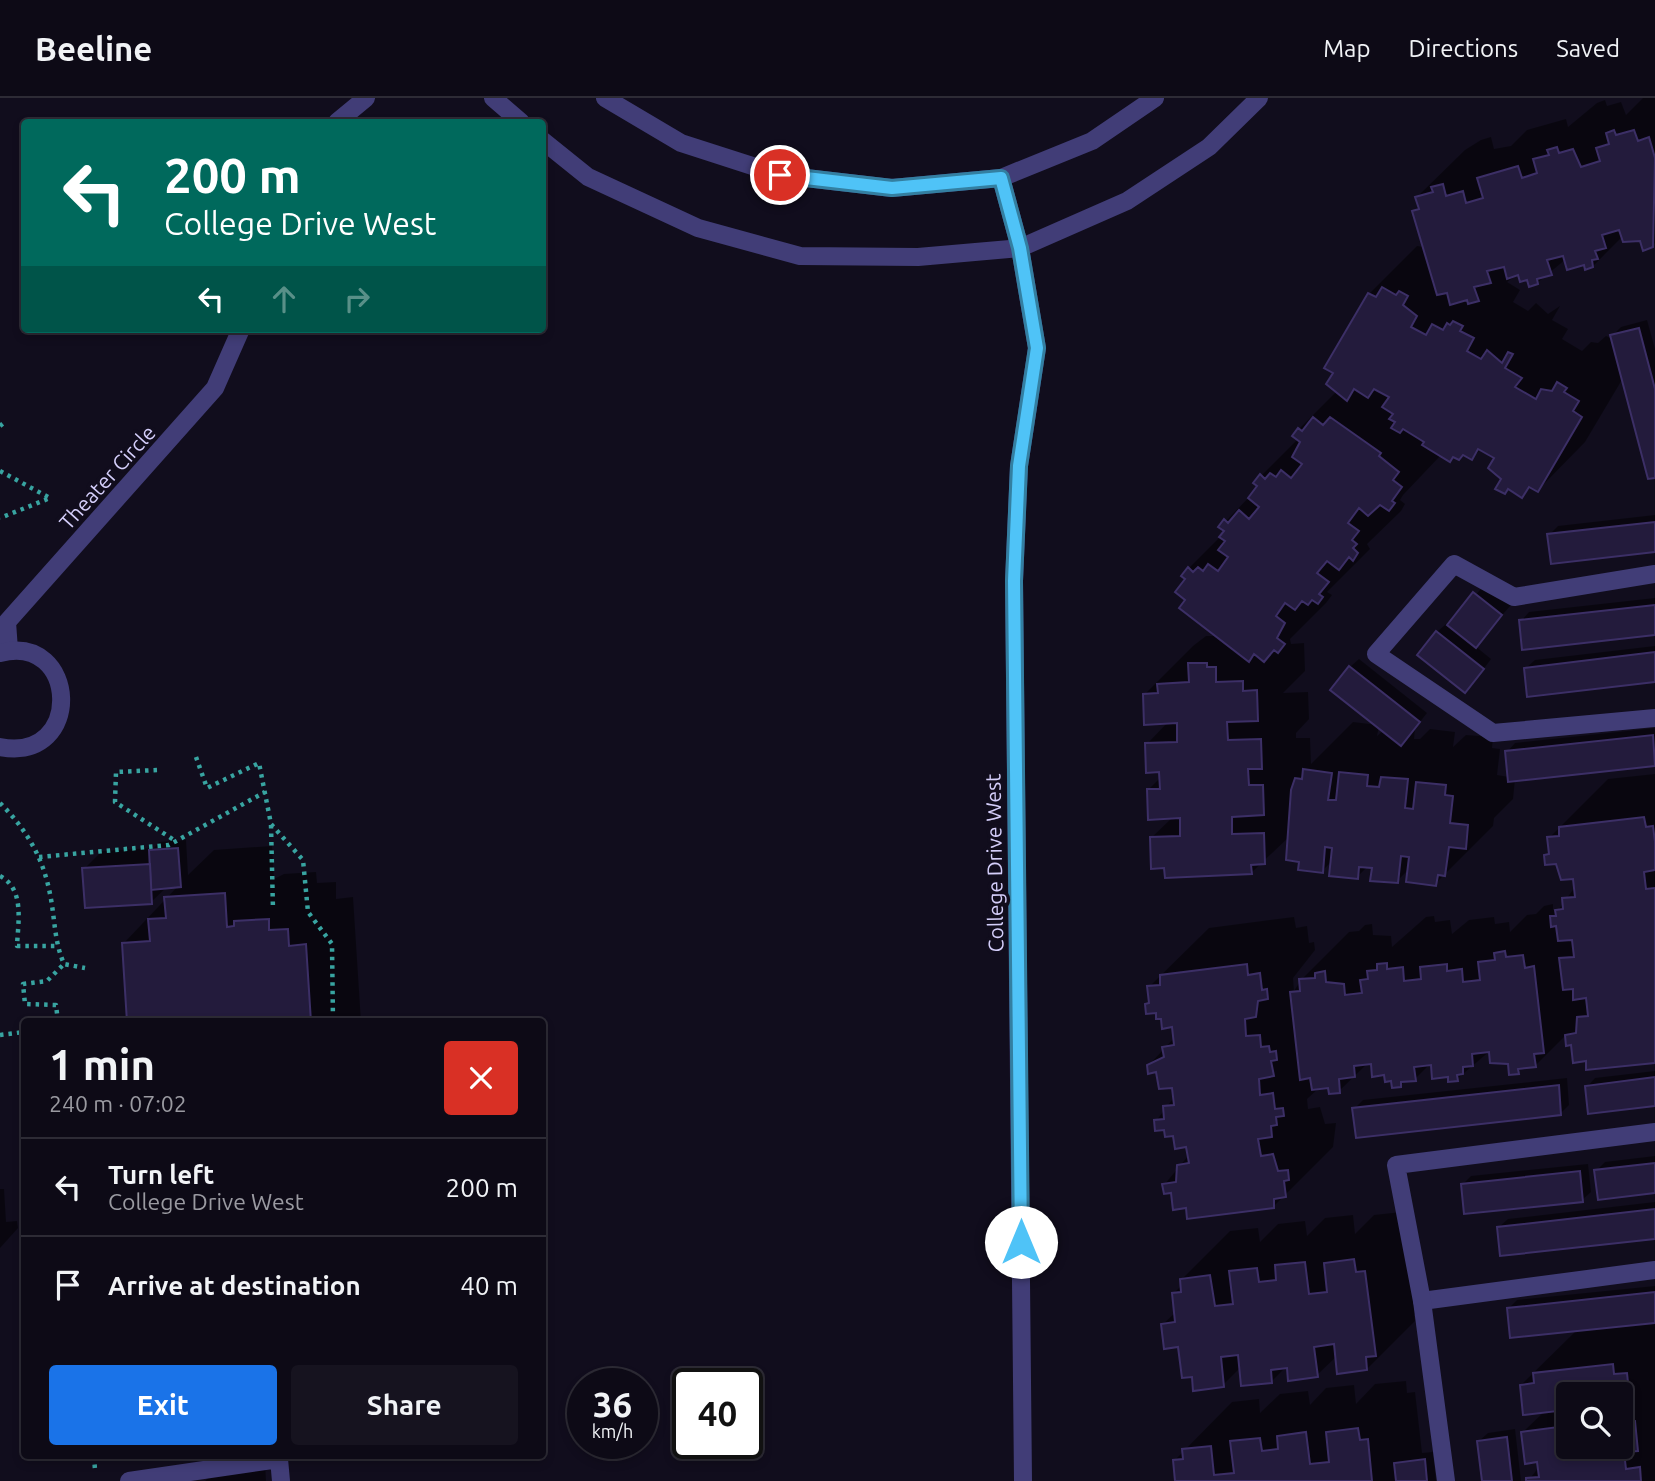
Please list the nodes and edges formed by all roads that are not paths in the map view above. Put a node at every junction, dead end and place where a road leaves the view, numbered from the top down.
1 (366, 98) edge
2 (494, 98) edge
3 (605, 98) edge
4 (1155, 98) edge
5 (1259, 98) edge
6 (341, 119) edge
7 (518, 119) edge
8 (546, 143) edge
9 (1001, 178) junction
10 (1020, 248) junction
11 (239, 333) edge
12 (1655, 574) edge
13 (4, 652) edge
14 (1655, 718) edge
15 (0, 747) edge
16 (1655, 1132) edge
17 (1655, 1270) edge
18 (1422, 1301) junction
19 (129, 1481) edge
20 (281, 1481) edge
21 (1023, 1481) edge
22 (1446, 1481) edge

1 - 6 street
2 - 7 street
3 - 9 street
4 - 9 street
5 - 10 street
8 - 10 street
9 - 10 street, College Drive West
10 - 21 street, College Drive West
11 - 13 street, Theater Circle
12 - 14 street
13 - 15 street, Theater Circle
16 - 18 street
17 - 18 street
18 - 22 street
19 - 20 street

